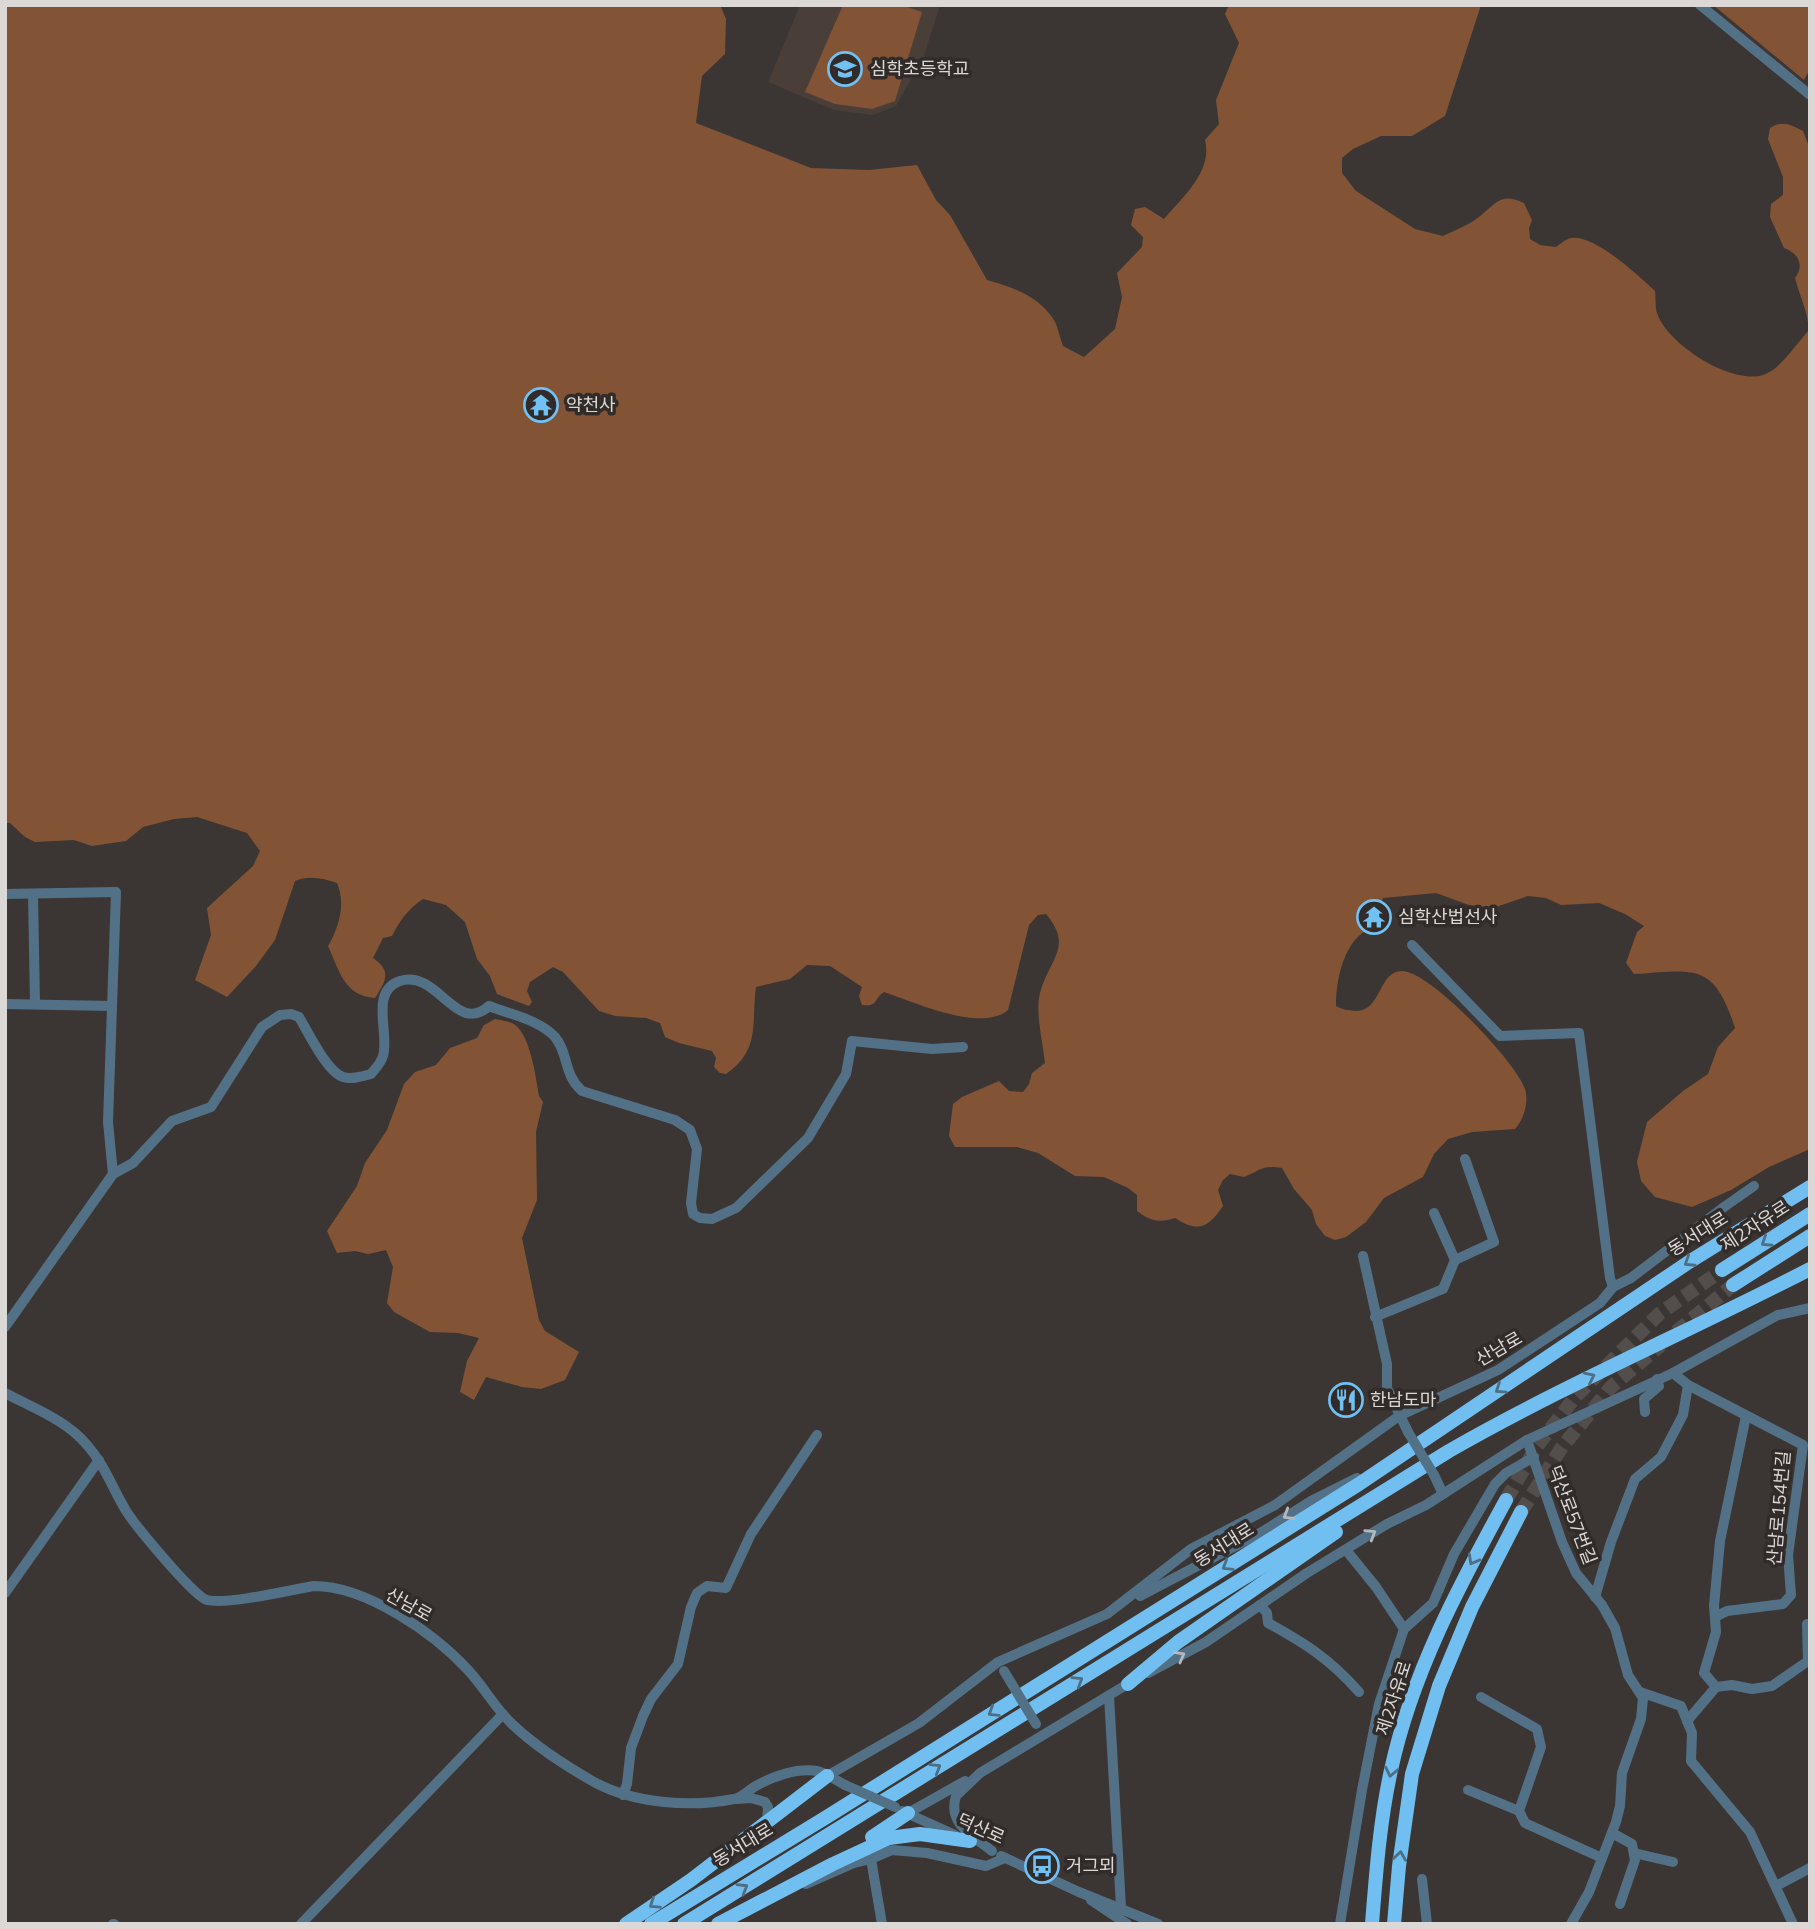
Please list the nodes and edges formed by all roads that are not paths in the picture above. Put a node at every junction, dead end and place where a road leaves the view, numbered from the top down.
1 (1700, 5) edge
2 (1810, 95) edge
3 (5, 894) edge
4 (33, 894) junction
5 (1412, 945) dead end
6 (5, 1004) edge
7 (35, 1004) junction
8 (112, 1006) junction
9 (963, 1047) dead end
10 (1465, 1159) dead end
11 (113, 1174) junction
12 (1754, 1186) dead end
13 (1810, 1187) edge
14 (1434, 1213) dead end
15 (1810, 1214) edge
16 (1810, 1236) edge
17 (1363, 1256) dead end
18 (1455, 1260) junction
19 (1810, 1269) edge
20 (1722, 1270) tunnel mouth
21 (1732, 1285) tunnel mouth
22 (1613, 1287) junction
23 (1810, 1308) edge
24 (1375, 1317) junction
25 (5, 1327) edge
26 (1674, 1373) junction
27 (1657, 1379) junction
28 (1688, 1385) junction
29 (5, 1393) edge
30 (1645, 1412) dead end
31 (1399, 1416) junction
32 (1746, 1416) junction
33 (817, 1435) dead end
34 (1527, 1440) junction
35 (1534, 1457) junction
36 (99, 1460) junction
37 (1392, 1461) junction
38 (1415, 1472) junction
39 (1443, 1494) junction
40 (1506, 1500) tunnel mouth
41 (1521, 1512) tunnel mouth
42 (1346, 1549) junction
43 (5, 1593) edge
44 (1595, 1597) junction
45 (1260, 1605) junction
46 (1107, 1614) junction
47 (1715, 1617) junction
48 (1807, 1624) dead end
49 (1404, 1629) junction
50 (1001, 1666) junction
51 (1128, 1684) junction
52 (1716, 1687) junction
53 (1359, 1692) dead end
54 (1639, 1692) junction
55 (1109, 1696) junction
56 (1481, 1697) dead end
57 (503, 1714) junction
58 (1687, 1721) junction
59 (1042, 1736) junction
60 (980, 1773) junction
61 (827, 1776) junction
62 (845, 1785) joint
63 (1468, 1790) dead end
64 (623, 1795) junction
65 (736, 1799) junction
66 (901, 1810) junction
67 (1519, 1811) junction
68 (767, 1822) junction
69 (1612, 1833) junction
70 (970, 1841) junction
71 (992, 1852) junction
72 (1634, 1853) junction
73 (1005, 1857) junction
74 (1602, 1858) junction
75 (871, 1859) junction
76 (1673, 1862) dead end
77 (833, 1864) junction
78 (1810, 1868) edge
79 (1422, 1878) dead end
80 (1776, 1886) junction
81 (1079, 1892) junction
82 (1620, 1904) dead end
83 (1121, 1907) junction
84 (301, 1924) edge
85 (626, 1924) edge
86 (651, 1924) edge
87 (684, 1924) edge
88 (718, 1924) edge
89 (731, 1924) edge
90 (882, 1924) edge
91 (1127, 1924) edge
92 (1157, 1924) edge
93 (1340, 1924) edge
94 (1372, 1924) edge
95 (1394, 1924) edge
96 (1427, 1924) edge
97 (1571, 1924) edge
98 (1793, 1924) edge

1 - 2 street
3 - 4 street
4 - 7 street
4 - 8 street
5 - 22 street
6 - 7 street
7 - 8 street
8 - 11 street
9 - 11 street
10 - 18 street
11 - 25 street
12 - 22 street, 산남로
13 -> 37 highway, 동서대로
14 - 18 street
15 -> 20 highway, 제2자유로
16 - 21 highway
17 - 24 street
18 - 24 street
38 -> 19 highway, 동서대로
22 - 31 street, 산남로
23 - 26 street
24 - 31 street
26 - 27 street
26 - 28 street, 산남로154번길
27 - 30 street
27 - 34 street
28 - 32 street, 산남로154번길
28 - 44 street, 덕산로57번길
29 - 36 street, 산남로
31 - 39 street, bridge
31 - 46 street, 산남로
32 - 47 street
32 - 47 street, 산남로154번길
33 - 64 street
34 - 35 street, 덕산로57번길
34 - 39 street
35 - 44 street, 덕산로57번길
35 - 49 street
36 - 43 street
36 - 57 street, 산남로
37 -> 46 street
37 -> 86 highway, 동서대로
38 - 51 highway
87 -> 38 highway, 동서대로
42 -> 39 street
40 -> 94 highway, 제2자유로
95 -> 41 highway
42 - 45 street
42 - 49 street
44 - 54 street, 덕산로57번길
51 -> 45 street
45 - 53 street
46 - 50 street, 산남로
47 - 52 street
48 - 52 street
49 - 93 street
50 - 59 street, bridge
50 - 61 street, 산남로
51 - 55 street
52 - 58 street
54 - 58 street
54 - 69 street, 덕산로57번길
55 - 59 street
55 - 83 street
56 - 67 street
57 - 64 street, 산남로
57 - 84 street
58 - 80 street
59 - 60 street
60 - 66 street
60 - 71 street
61 - 62 street, 산남로
61 - 65 street, 산남로
61 - 68 highway
62 - 66 street, 덕산로, bridge
63 - 67 street
64 - 65 street, 산남로
65 - 68 street
66 - 70 street, 덕산로
66 - 77 highway
67 - 74 street
68 -> 85 highway
69 - 72 street
69 - 74 street, 덕산로57번길
70 - 71 street, 덕산로
70 - 77 highway
71 - 73 street, 덕산로
72 - 76 street
72 - 82 street
73 - 75 street
73 - 81 street, 덕산로
74 - 97 street, 덕산로57번길
75 - 89 street
75 - 90 street
77 - 88 highway
78 - 80 street
79 - 96 street
80 - 98 street
81 - 83 street
81 - 91 street
83 - 92 street

